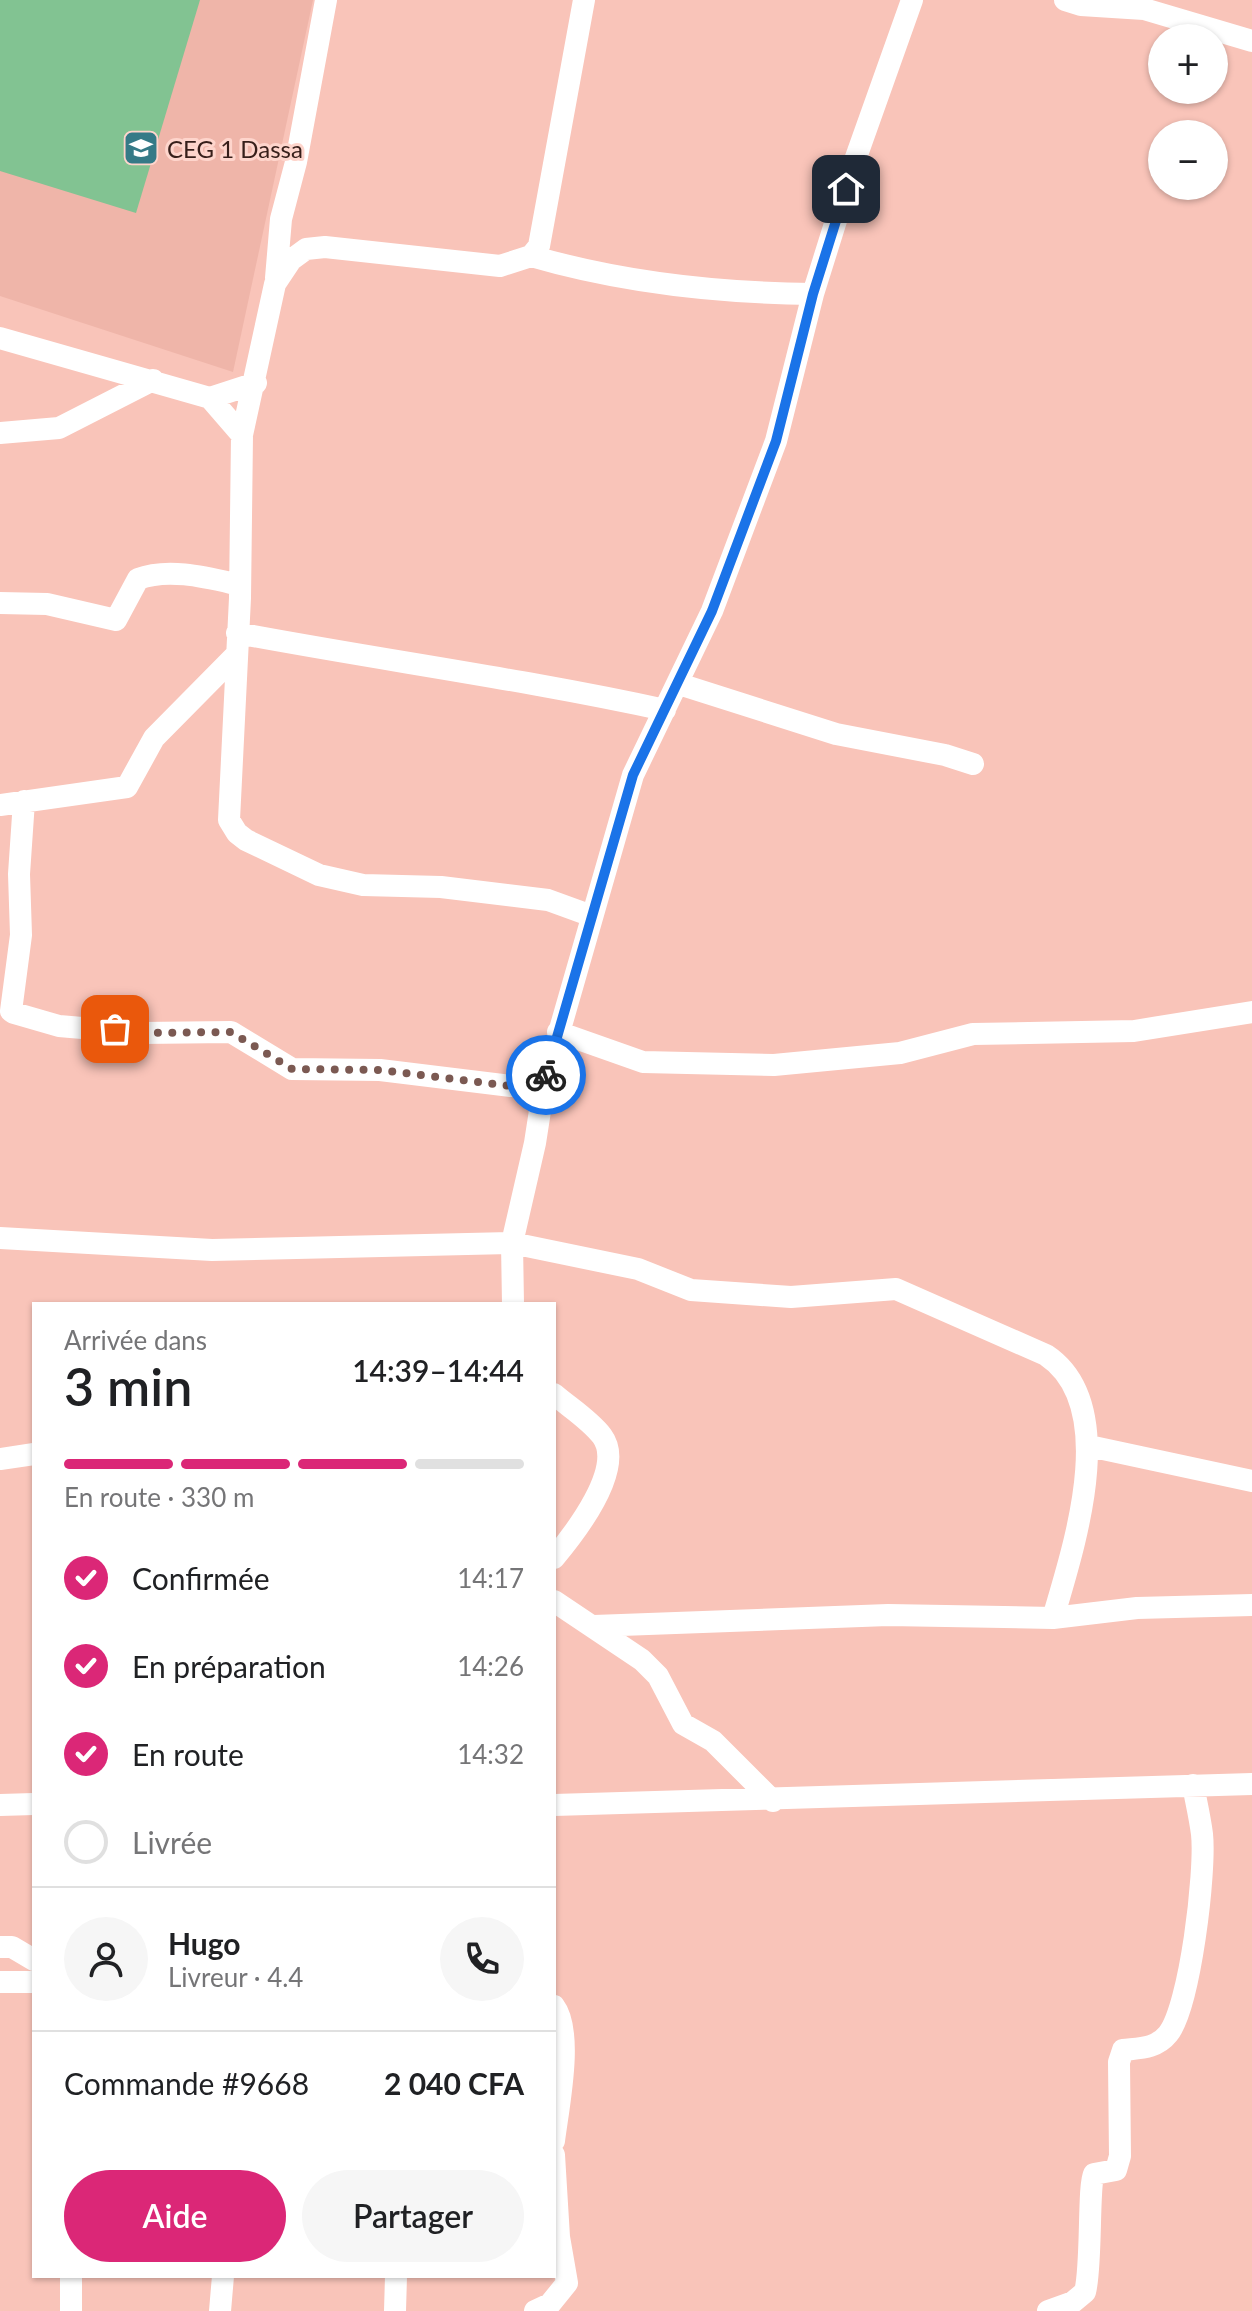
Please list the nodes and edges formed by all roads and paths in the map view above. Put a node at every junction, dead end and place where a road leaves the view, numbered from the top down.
1 (326, 0) edge
2 (584, 0) edge
3 (912, 0) edge
4 (1065, 0) edge
5 (1252, 41) edge
6 (531, 256) junction
7 (275, 284) junction
8 (813, 294) junction
9 (0, 338) edge
10 (153, 380) junction
11 (256, 383) junction
12 (210, 398) junction
13 (0, 433) edge
14 (242, 435) junction
15 (240, 585) junction
16 (0, 603) edge
17 (237, 633) junction
18 (235, 656) junction
19 (679, 684) junction
20 (665, 710) junction
21 (973, 764) dead end
22 (24, 801) junction
23 (0, 805) edge
24 (592, 916) junction
25 (6, 1007) edge
26 (1252, 1012) edge
27 (558, 1032) junction
28 (546, 1075) junction
29 (0, 1238) edge
30 (512, 1243) junction
31 (513, 1302) edge
32 (556, 1396) edge
33 (1089, 1446) junction
34 (32, 1454) edge
35 (0, 1459) edge
36 (1252, 1481) edge
37 (556, 1556) edge
38 (556, 1602) edge
39 (1252, 1605) edge
40 (1053, 1618) junction
41 (594, 1626) junction
42 (1252, 1784) edge
43 (1193, 1785) junction
44 (773, 1801) junction
45 (32, 1804) edge
46 (0, 1805) edge
47 (556, 1805) edge
48 (0, 1947) edge
49 (32, 1959) edge
50 (0, 1982) edge
51 (32, 1982) edge
52 (556, 2009) edge
53 (556, 2120) edge
54 (556, 2188) edge
55 (71, 2278) edge
56 (223, 2278) edge
57 (396, 2278) edge
58 (71, 2311) edge
59 (220, 2311) edge
60 (395, 2311) edge
61 (535, 2311) edge
62 (1048, 2311) edge

1 - 7 street
2 - 6 street
3 - 8 street
4 - 5 street
6 - 7 street
6 - 8 street
7 - 11 street
8 - 19 street
9 - 10 street
10 - 12 street
10 - 13 street
11 - 12 street
11 - 14 street
12 - 14 street
14 - 15 street
15 - 16 street
15 - 17 street
17 - 18 street
17 - 20 street
18 - 22 street
18 - 24 street
19 - 20 street
19 - 21 street
20 - 24 street
22 - 23 street
22 - 25 street
24 - 27 street
25 - 28 street
26 - 27 street
27 - 28 street
28 - 30 street
29 - 30 street
30 - 31 street
30 - 33 street
32 - 37 street
33 - 36 street
33 - 40 street
34 - 35 street
38 - 41 street
39 - 40 street
40 - 41 street
41 - 44 street
42 - 43 street
43 - 44 street
43 - 62 street
44 - 47 street
45 - 46 street
48 - 49 street
50 - 51 street
52 - 53 street
54 - 61 street
55 - 58 street
56 - 59 street
57 - 60 street

